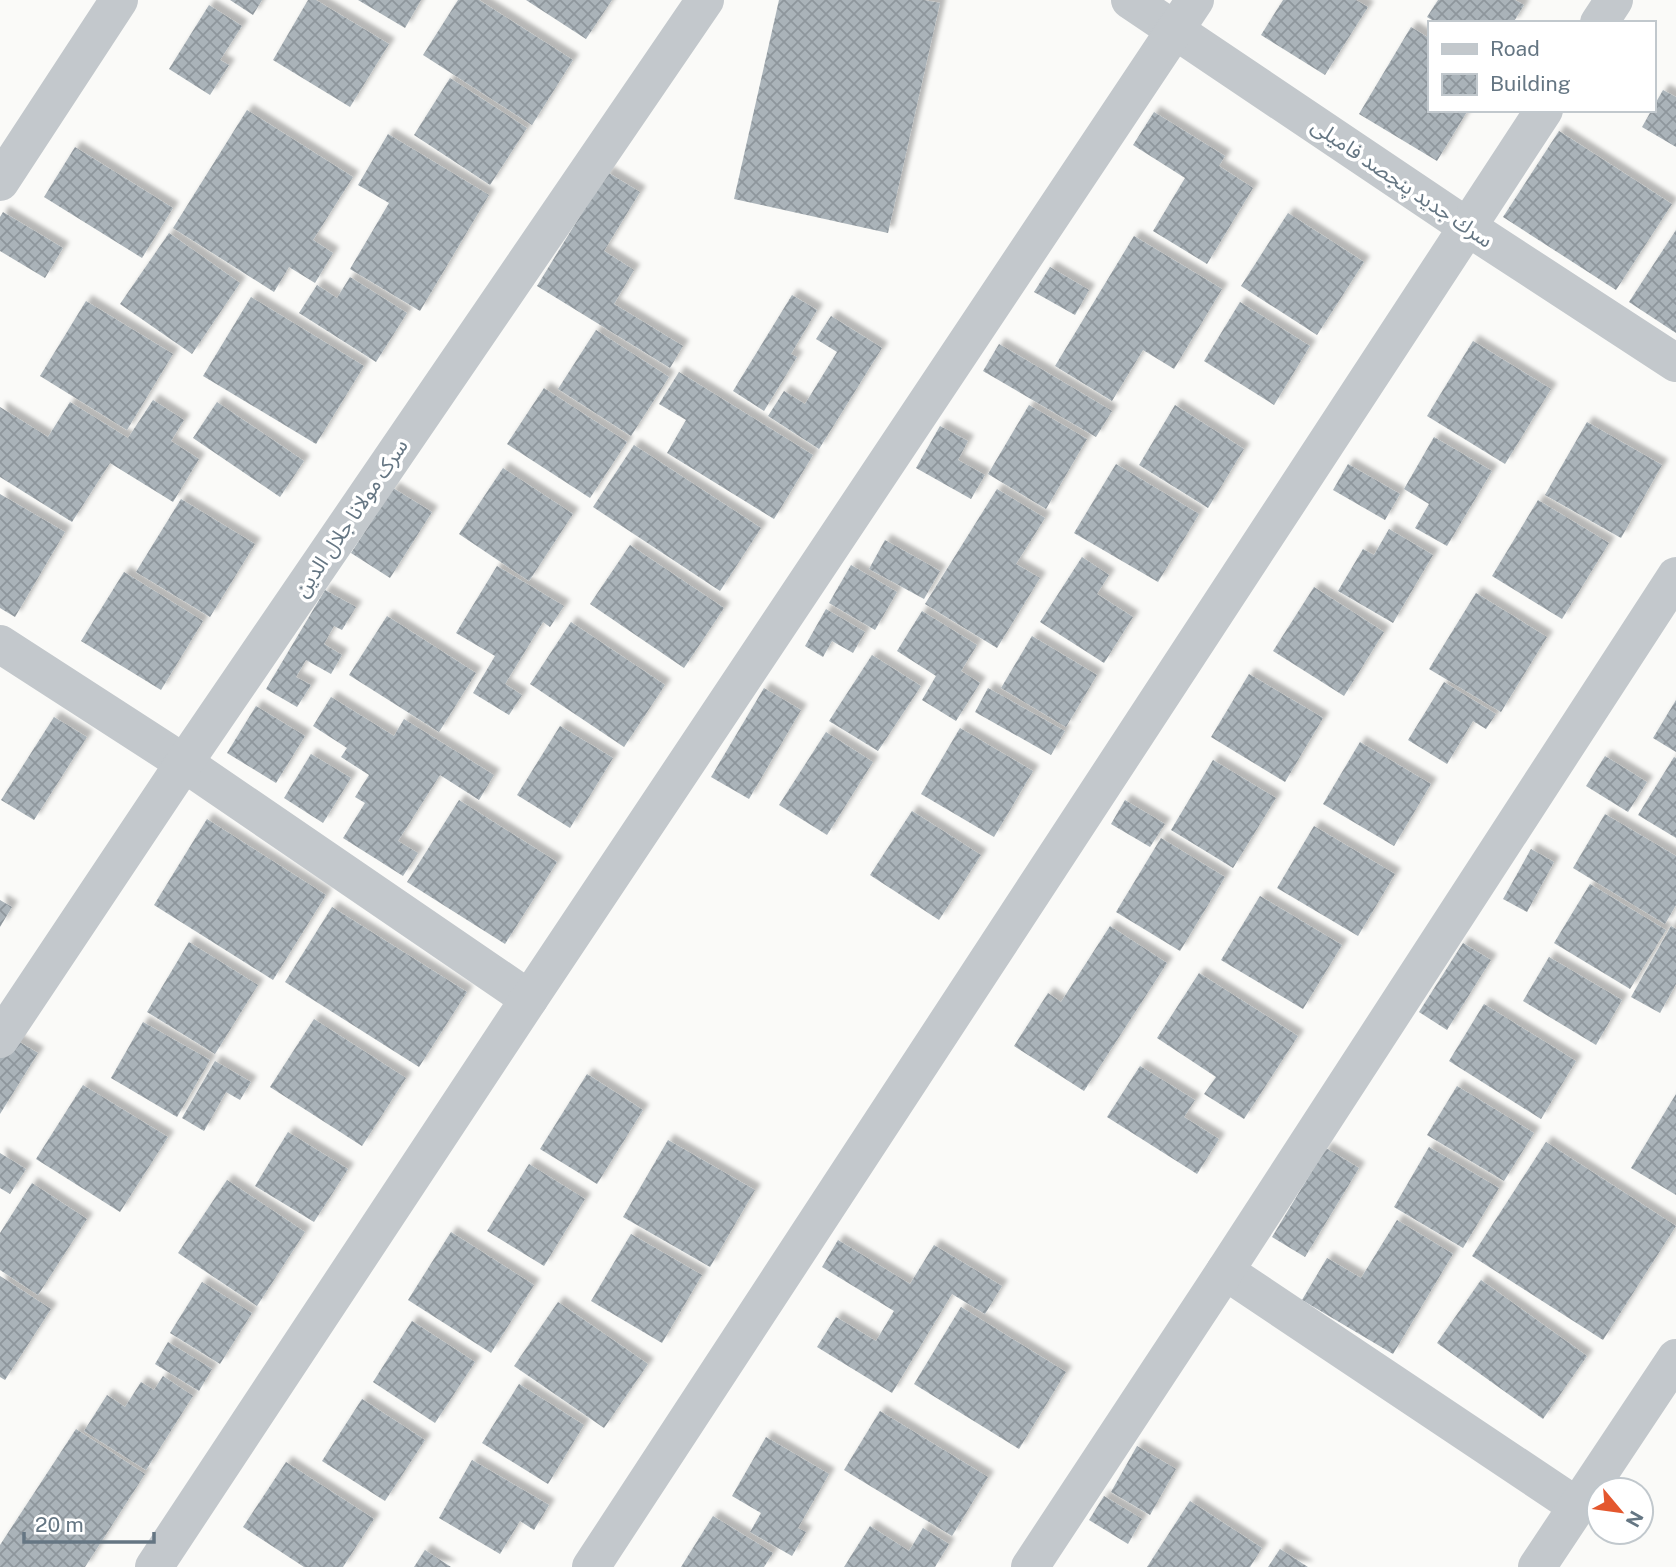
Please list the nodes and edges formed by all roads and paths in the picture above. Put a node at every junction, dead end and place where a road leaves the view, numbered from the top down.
1 (119, 0) edge
2 (705, 0) edge
3 (1130, 0) edge
4 (1614, 0) edge
5 (1186, 15) edge
6 (1600, 21) edge
7 (1543, 112) edge
8 (0, 182) edge
9 (1469, 228) junction
10 (1676, 363) edge
11 (1676, 576) edge
12 (0, 644) edge
13 (184, 763) junction
14 (529, 999) junction
15 (0, 1039) edge
16 (1225, 1271) junction
17 (1676, 1358) edge
18 (1578, 1507) junction
19 (154, 1567) edge
20 (592, 1567) edge
21 (1030, 1567) edge
22 (1537, 1567) edge

1 - 8 street
2 - 13 street, سرک مولانا جلال الدین
3 - 5 street, سرك جدید پنجصد فامیلی
4 - 6 street
5 - 9 street, سرك جدید پنجصد فامیلی
5 - 14 street
7 - 9 street
9 - 10 street, سرك جدید پنجصد فامیلی
9 - 20 street
11 - 16 street
12 - 13 street
13 - 14 street
13 - 15 street, سرک مولانا جلال الدین
14 - 19 street
16 - 18 street
16 - 21 street
17 - 18 street
18 - 22 street

